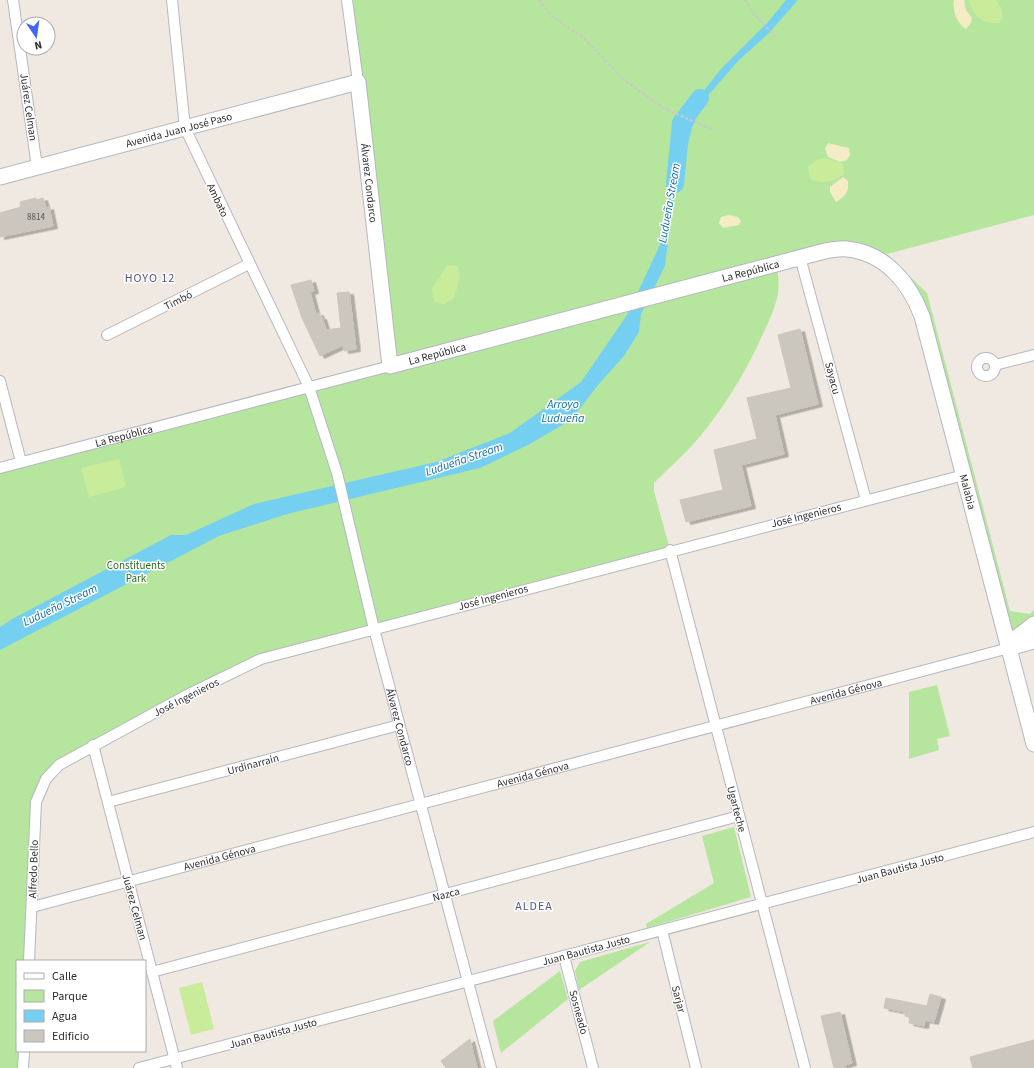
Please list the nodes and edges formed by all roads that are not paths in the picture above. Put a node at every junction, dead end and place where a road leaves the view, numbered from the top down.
1 (13, 0) edge
2 (172, 0) edge
3 (348, 0) edge
4 (358, 82) junction
5 (185, 128) junction
6 (37, 167) junction
7 (0, 177) edge
8 (874, 256) joint
9 (800, 257) junction
10 (249, 264) junction
11 (107, 335) dead end
12 (1034, 355) edge
13 (995, 365) dead end
14 (390, 366) junction
15 (0, 381) edge
16 (308, 387) junction
17 (21, 462) junction
18 (0, 468) edge
19 (964, 475) junction
20 (866, 500) junction
21 (670, 550) junction
22 (1034, 624) edge
23 (374, 629) junction
24 (1034, 641) edge
25 (1008, 646) junction
26 (399, 725) junction
27 (715, 726) junction
28 (1034, 744) edge
29 (93, 746) junction
30 (46, 779) joint
31 (108, 802) junction
32 (420, 804) junction
33 (739, 816) junction
34 (1034, 832) edge
35 (128, 881) junction
36 (444, 894) junction
37 (762, 904) junction
38 (32, 907) junction
39 (662, 930) junction
40 (564, 956) junction
41 (29, 960) edge
42 (152, 972) junction
43 (468, 981) junction
44 (24, 1052) edge
45 (176, 1063) edge
46 (23, 1068) edge
47 (138, 1068) edge
48 (491, 1068) edge
49 (594, 1068) edge
50 (696, 1068) edge
51 (805, 1068) edge

1 - 6 street, Juárez Celman
2 - 5 street, Ambato
3 - 4 street, Álvarez Condarco
4 - 5 main road, Avenida Juan José Paso
4 - 14 main road, Álvarez Condarco
5 - 6 main road, Avenida Juan José Paso
5 - 10 street, Ambato
6 - 7 main road, Avenida Juan José Paso
8 - 9 main road, La República
8 - 19 main road, Malabia
9 - 14 main road, La República
9 - 20 street, Sayacu
10 - 11 street, Timbó
10 - 16 street, Ambato
12 - 13 street
14 - 16 street, La República
15 - 17 street
16 - 17 street, La República
16 - 23 street, Álvarez Condarco
17 - 18 street, La República
19 - 20 street, José Ingenieros
19 - 25 main road, Malabia
20 - 21 street, José Ingenieros
21 - 23 street, José Ingenieros
21 - 27 street, Ugarteche
22 - 25 main road
23 - 26 street, Álvarez Condarco
23 - 29 street, José Ingenieros
24 - 25 main road, Avenida Génova
25 - 27 street, Avenida Génova
25 - 28 main road, Malabia
26 - 31 street, Urdinarrain
26 - 32 street, Álvarez Condarco
27 - 32 street, Avenida Génova
27 - 33 street, Ugarteche
29 - 30 street, José Ingenieros
29 - 31 street, Juárez Celman
30 - 38 street, Alfredo Bello
31 - 35 street, Juárez Celman
32 - 35 street, Avenida Génova
32 - 36 street, Álvarez Condarco
33 - 36 street, Nazca
33 - 37 street, Ugarteche
34 - 37 street, Juan Bautista Justo
35 - 38 street, Avenida Génova
35 - 42 street, Juárez Celman
36 - 42 street, Nazca
36 - 43 street, Álvarez Condarco
37 - 39 street, Juan Bautista Justo
37 - 51 street, Ugarteche
38 - 41 street, Alfredo Bello
39 - 40 street, Juan Bautista Justo
39 - 50 street, Sarjar
40 - 43 street, Juan Bautista Justo
40 - 49 street, Sosneado
42 - 45 street, Juárez Celman
43 - 45 street, Juan Bautista Justo
43 - 48 street, Álvarez Condarco
44 - 46 street
45 - 47 street, Juan Bautista Justo

